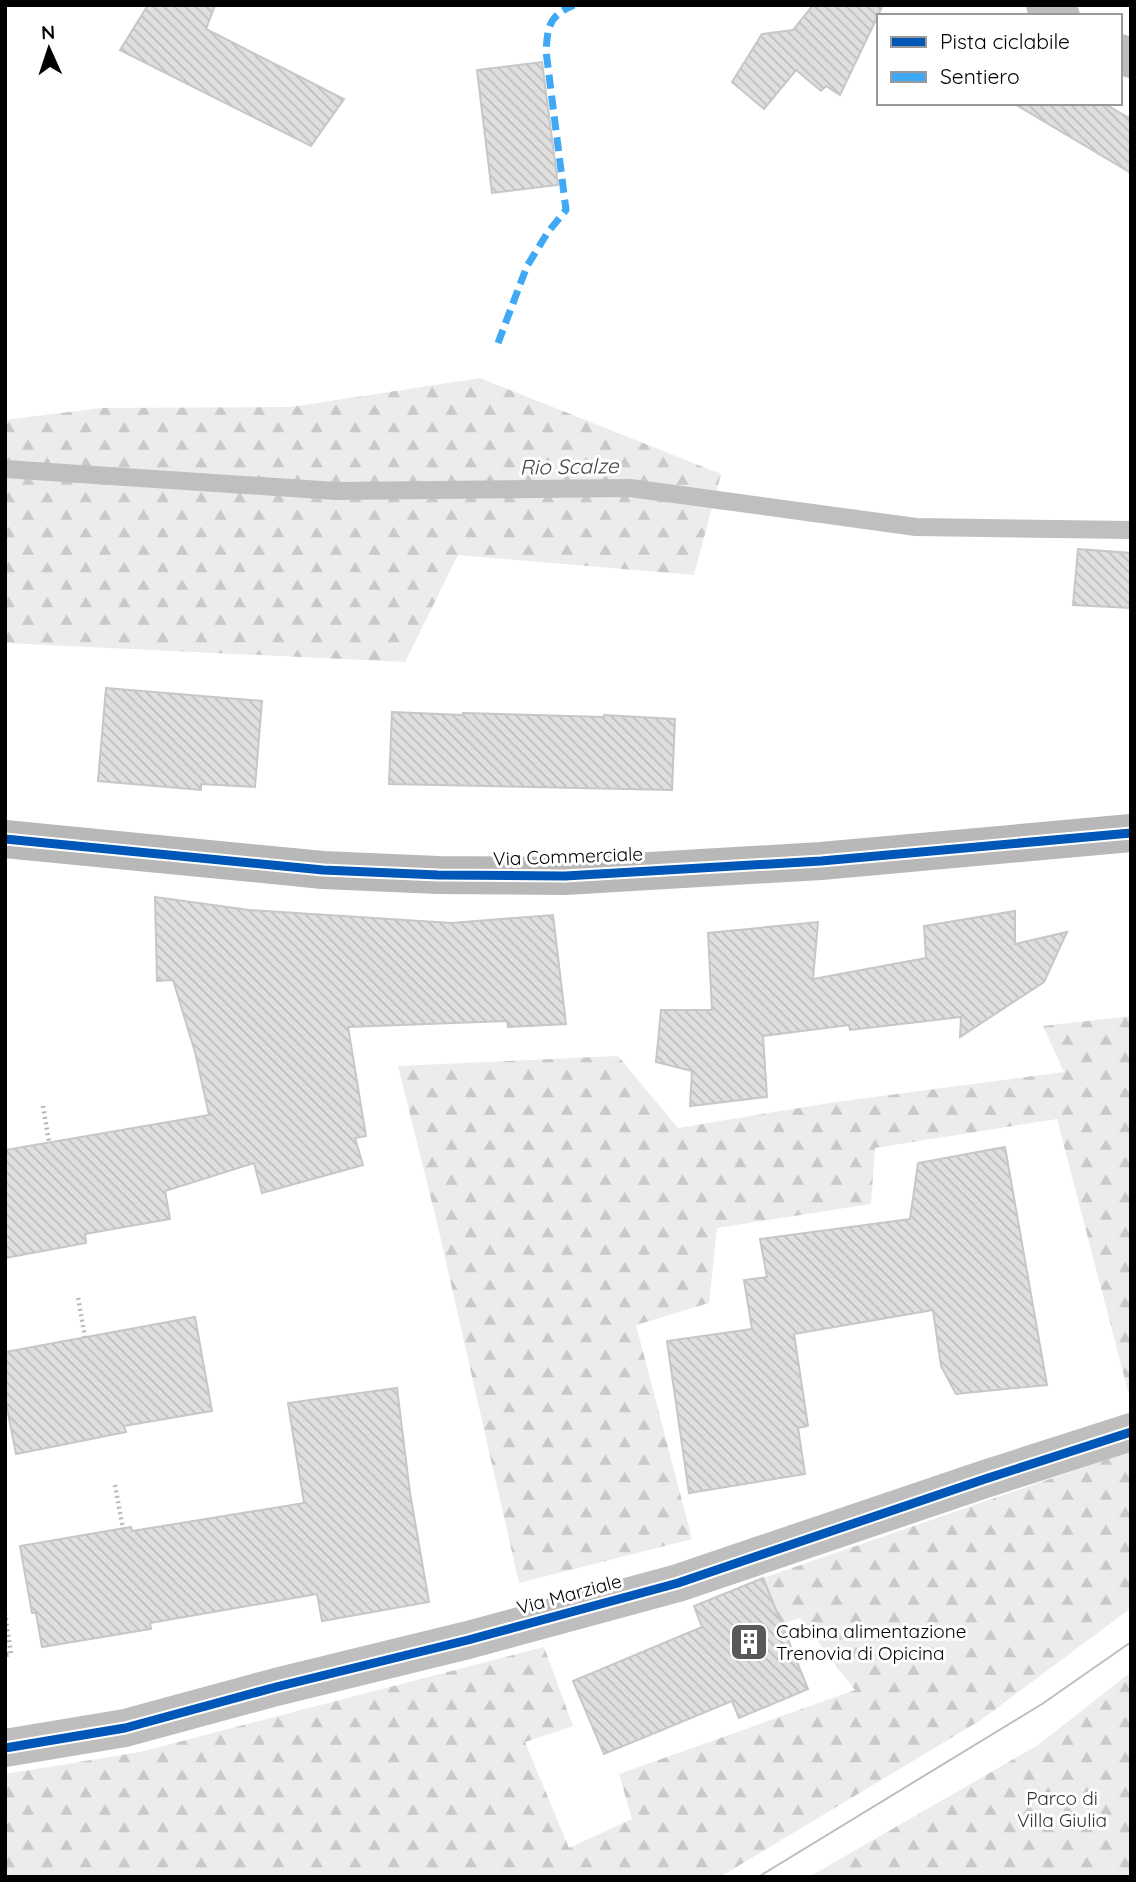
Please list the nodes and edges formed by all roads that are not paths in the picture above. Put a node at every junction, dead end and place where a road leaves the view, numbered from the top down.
1 (1131, 833) edge
2 (5, 839) edge
3 (1131, 1432) edge
4 (5, 1748) edge

1 - 2 main road, Via Commerciale
3 - 4 street, Via Marziale

